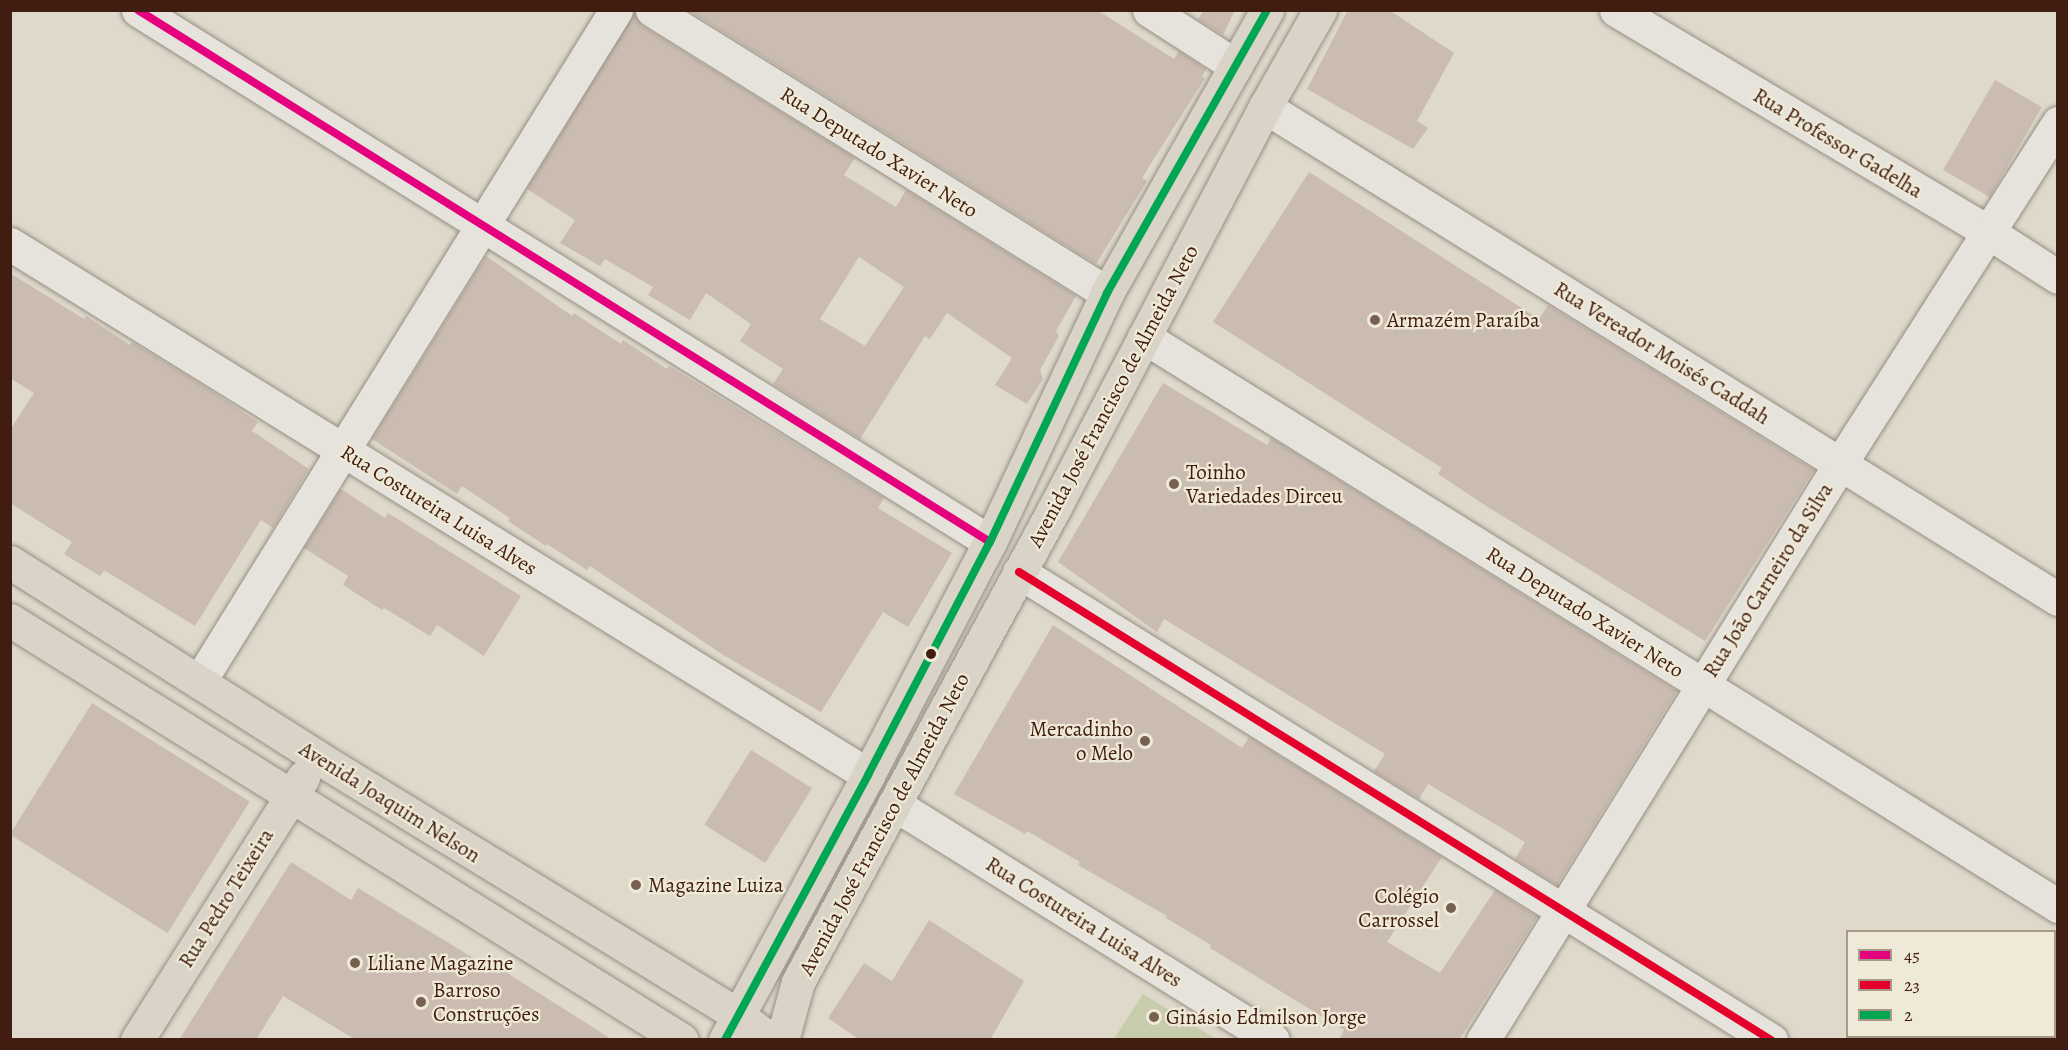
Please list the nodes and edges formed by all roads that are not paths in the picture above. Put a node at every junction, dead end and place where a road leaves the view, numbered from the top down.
1 (138, 10) edge
2 (616, 10) edge
3 (652, 10) edge
4 (1149, 10) edge
5 (1267, 10) edge
6 (1320, 10) edge
7 (1616, 10) edge
8 (1236, 66) junction
9 (1266, 107) junction
10 (2058, 123) edge
11 (482, 224) junction
12 (1988, 232) junction
13 (10, 244) edge
14 (2058, 277) edge
15 (1107, 293) junction
16 (1143, 337) junction
17 (343, 451) junction
18 (1840, 464) junction
19 (990, 542) junction
20 (10, 562) edge
21 (1019, 572) junction
22 (2058, 599) edge
23 (10, 620) edge
24 (199, 682) junction
25 (1703, 685) junction
26 (316, 757) junction
27 (868, 775) junction
28 (291, 795) junction
29 (894, 804) junction
30 (2058, 906) edge
31 (1564, 910) junction
32 (732, 1028) edge
33 (137, 1040) edge
34 (682, 1040) edge
35 (771, 1040) edge
36 (782, 1040) edge
37 (1273, 1040) edge
38 (1483, 1040) edge
39 (1771, 1040) edge

1 - 11 street
2 - 11 street
3 - 15 street, Rua Deputado Xavier Neto
4 - 8 street
5 - 8 main road, Avenida José Francisco de Almeida Neto
6 - 9 main road, Avenida José Francisco de Almeida Neto
7 - 12 street, Rua Professor Gadelha
8 - 15 main road, Avenida José Francisco de Almeida Neto
9 - 16 main road, Avenida José Francisco de Almeida Neto
9 - 18 street, Rua Vereador Moisés Caddah
10 - 12 street, Rua João Carneiro da Silva
11 - 17 street
11 - 19 street
12 - 14 street, Rua Professor Gadelha
12 - 18 street, Rua João Carneiro da Silva
13 - 17 street, Rua Costureira Luisa Alves
15 - 19 main road, Avenida José Francisco de Almeida Neto
16 - 21 main road, Avenida José Francisco de Almeida Neto
16 - 25 street, Rua Deputado Xavier Neto
17 - 24 street
17 - 27 street, Rua Costureira Luisa Alves
18 - 22 street, Rua Vereador Moisés Caddah
18 - 25 street, Rua João Carneiro da Silva
19 - 27 main road, Avenida José Francisco de Almeida Neto
20 - 24 main road, Avenida Joaquim Nelson
21 - 29 main road, Avenida José Francisco de Almeida Neto
21 - 31 street
23 - 28 main road
24 - 26 main road, Avenida Joaquim Nelson
25 - 30 street, Rua Deputado Xavier Neto
25 - 31 street, Rua João Carneiro da Silva
26 - 28 main road, Rua Pedro Teixeira
26 - 32 main road, Avenida Joaquim Nelson
27 - 32 main road, Avenida José Francisco de Almeida Neto
28 - 33 main road, Rua Pedro Teixeira
28 - 34 main road
29 - 36 main road, Avenida José Francisco de Almeida Neto
29 - 37 street, Rua Costureira Luisa Alves
31 - 38 street, Rua João Carneiro da Silva
31 - 39 street
32 - 35 main road, Avenida Joaquim Nelson

